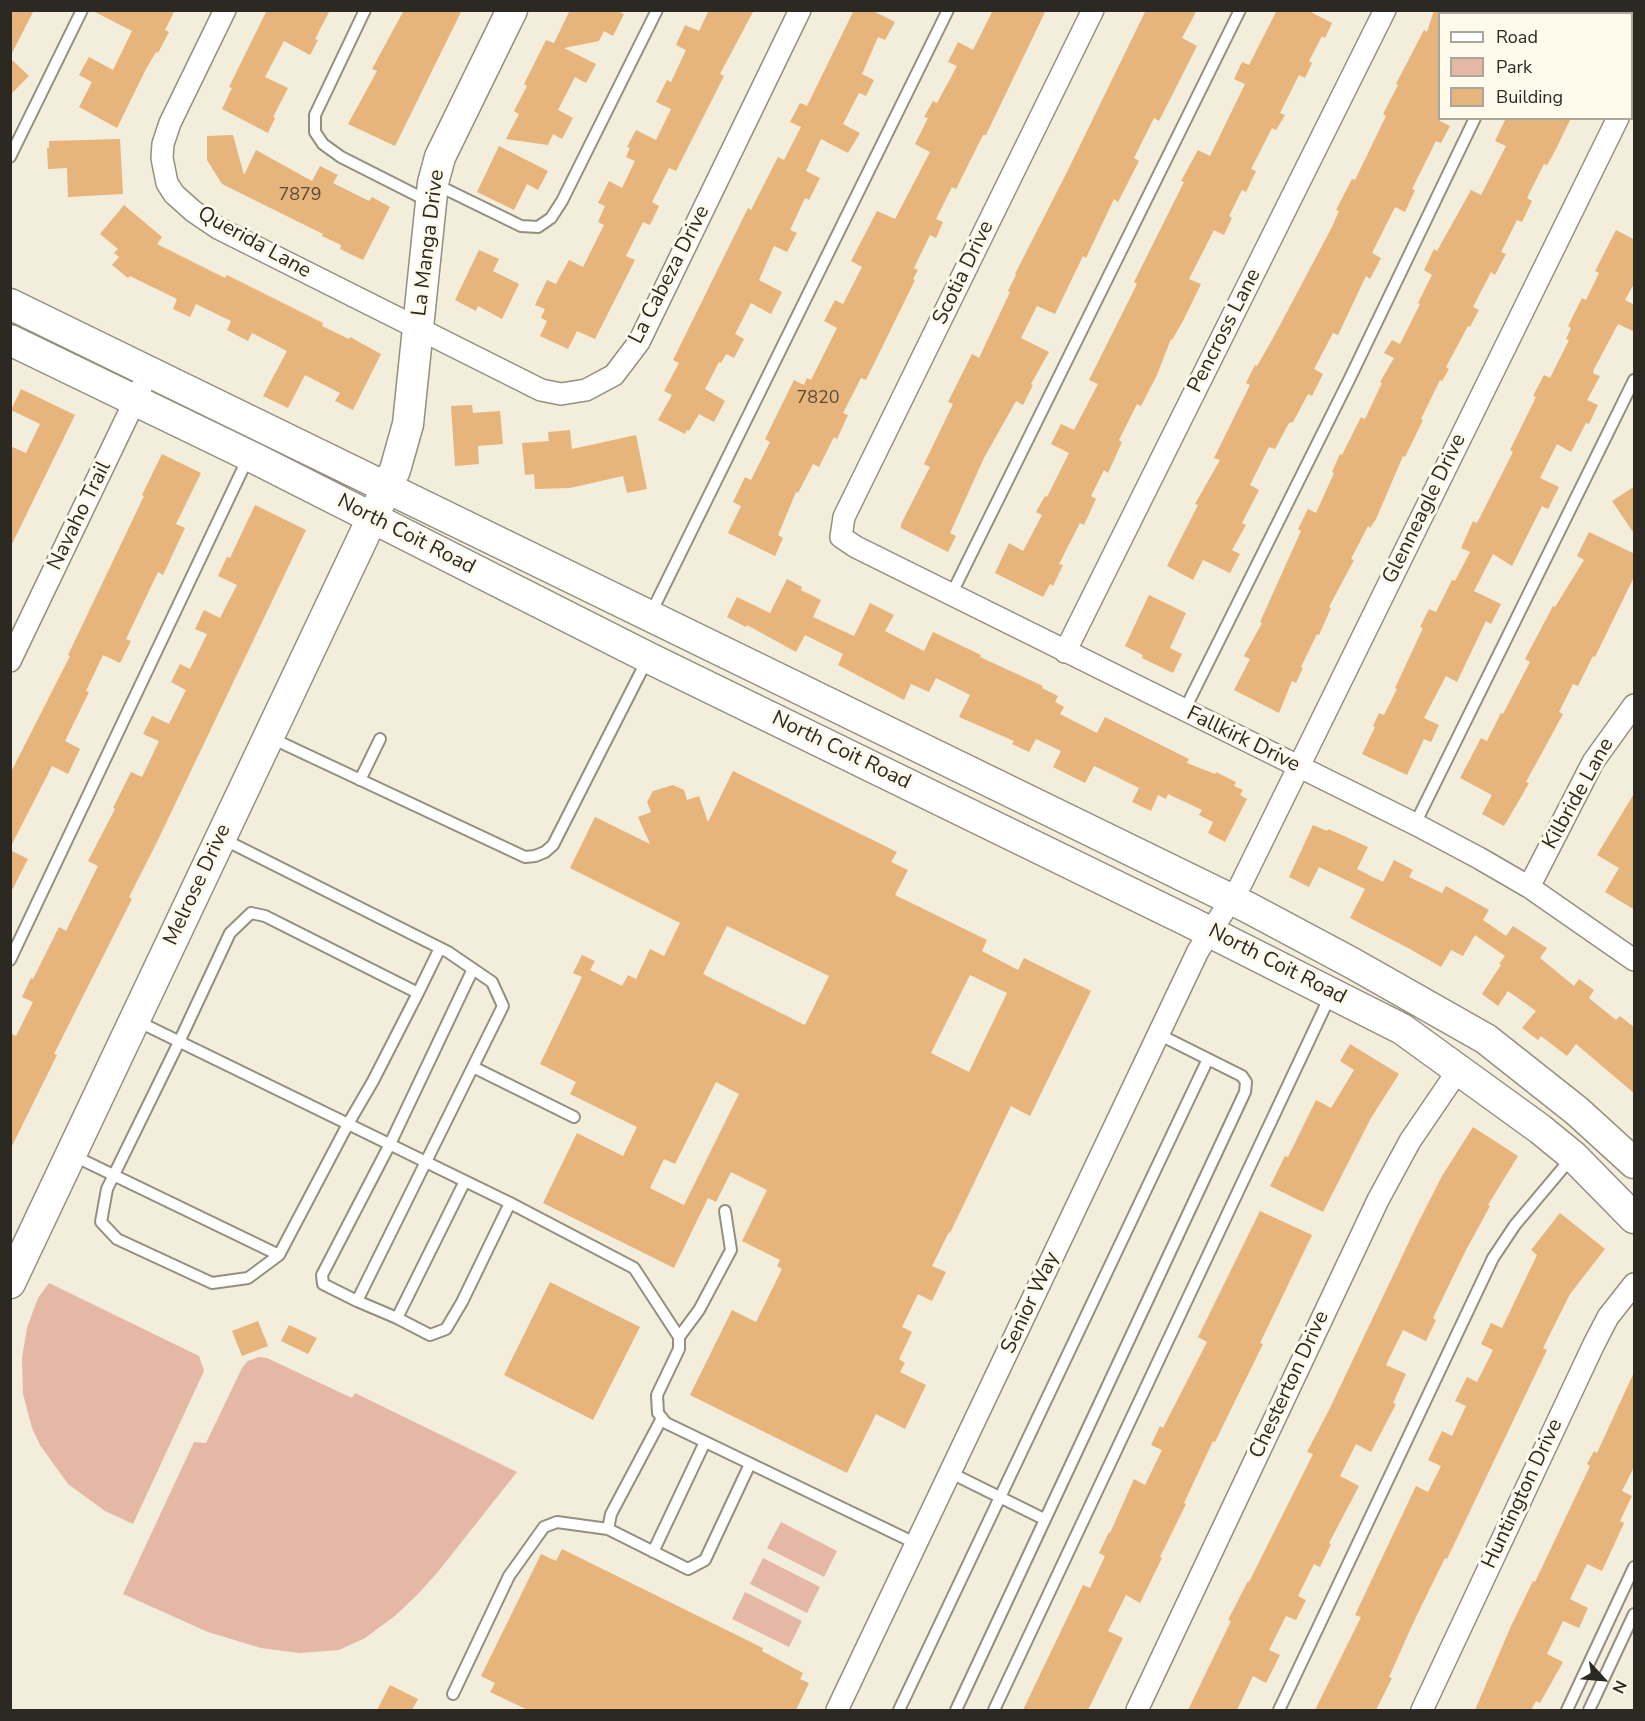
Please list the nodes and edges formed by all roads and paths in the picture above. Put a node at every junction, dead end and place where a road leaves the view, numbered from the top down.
1 (82, 10) edge
2 (225, 10) edge
3 (365, 10) edge
4 (512, 10) edge
5 (657, 10) edge
6 (800, 10) edge
7 (948, 10) edge
8 (1093, 10) edge
9 (1240, 10) edge
10 (1385, 10) edge
11 (1474, 120) edge
12 (1617, 120) edge
13 (10, 157) edge
14 (432, 192) junction
15 (10, 304) edge
16 (418, 329) junction
17 (11, 341) edge
18 (149, 371) junction
19 (1635, 380) edge
20 (135, 400) junction
21 (249, 455) junction
22 (387, 488) junction
23 (372, 518) junction
24 (841, 537) joint
25 (951, 595) junction
26 (649, 616) junction
27 (1065, 652) junction
28 (649, 658) junction
29 (10, 660) edge
30 (1635, 705) edge
31 (1184, 711) junction
32 (269, 737) junction
33 (380, 739) dead end
34 (1299, 766) junction
35 (360, 780) junction
36 (1415, 824) junction
37 (221, 838) junction
38 (1529, 887) junction
39 (1232, 900) junction
40 (1210, 932) junction
41 (440, 948) junction
42 (10, 960) edge
43 (1635, 960) edge
44 (473, 969) junction
45 (1331, 992) junction
46 (418, 993) junction
47 (135, 1020) junction
48 (1158, 1034) junction
49 (180, 1042) junction
50 (1208, 1059) junction
51 (473, 1067) junction
52 (1459, 1069) junction
53 (574, 1117) dead end
54 (348, 1124) junction
55 (390, 1144) junction
56 (71, 1155) junction
57 (1573, 1156) junction
58 (427, 1162) junction
59 (1635, 1163) edge
60 (114, 1174) junction
61 (465, 1181) junction
62 (510, 1203) junction
63 (725, 1211) dead end
64 (1635, 1218) edge
65 (279, 1255) junction
66 (10, 1283) edge
67 (1635, 1284) edge
68 (357, 1301) junction
69 (398, 1318) junction
70 (679, 1337) junction
71 (662, 1418) junction
72 (705, 1442) junction
73 (750, 1464) junction
74 (951, 1473) junction
75 (999, 1496) junction
76 (1044, 1519) junction
77 (608, 1529) junction
78 (917, 1544) junction
79 (653, 1552) junction
80 (1635, 1567) edge
81 (1635, 1614) edge
82 (453, 1694) dead end
83 (837, 1710) edge
84 (898, 1710) edge
85 (956, 1710) edge
86 (994, 1710) edge
87 (1137, 1710) edge
88 (1279, 1710) edge
89 (1422, 1710) edge
90 (1567, 1710) edge
91 (1589, 1710) edge

1 - 13 lane
2 - 16 street, Querida Lane
3 - 14 lane
4 - 14 main road, La Manga Drive
5 - 14 lane
6 - 16 street, La Cabeza Drive
7 - 26 lane
8 - 24 street, Scotia Drive
9 - 25 lane
10 - 27 street, Pencross Lane
11 - 31 lane
12 - 34 street, Glenneagle Drive
14 - 16 main road, La Manga Drive
15 - 18 main road, North Coit Road
16 - 22 main road, La Manga Drive
17 - 20 main road, North Coit Road
18 - 20 street, Navaho Trail
18 - 22 main road, North Coit Road
19 - 36 lane
20 - 21 main road, North Coit Road
20 - 29 street, Navaho Trail
21 - 23 main road, North Coit Road
21 - 42 lane
22 - 23 main road, Melrose Drive
22 - 26 main road, North Coit Road
23 - 28 main road, North Coit Road
23 - 32 main road, Melrose Drive
24 - 25 street, Fallkirk Drive
25 - 27 street, Fallkirk Drive
26 - 39 main road, North Coit Road
27 - 31 street, Fallkirk Drive
28 - 35 lane
28 - 40 main road, North Coit Road
30 - 38 street, Kilbride Lane
31 - 34 street, Fallkirk Drive
32 - 35 lane
32 - 37 main road, Melrose Drive
33 - 35 lane
34 - 36 street, Fallkirk Drive
34 - 39 street, Glenneagle Drive
36 - 38 street, Fallkirk Drive
37 - 41 lane
37 - 47 main road, Melrose Drive
38 - 43 street, Fallkirk Drive
39 - 40 street, Senior Way
39 - 59 main road, North Coit Road
40 - 45 main road, North Coit Road
40 - 48 street, Senior Way
41 - 44 lane
41 - 46 lane
44 - 51 lane
44 - 55 lane
45 - 52 main road, North Coit Road
45 - 86 lane
46 - 49 lane
46 - 54 lane
47 - 49 lane
47 - 56 main road, Melrose Drive
48 - 50 lane
48 - 74 street, Senior Way
49 - 54 lane
49 - 60 lane
50 - 75 lane
50 - 76 lane
51 - 53 lane
51 - 58 lane
52 - 57 main road, North Coit Road
52 - 87 street, Chesterton Drive
54 - 55 lane
54 - 65 lane
55 - 58 lane
55 - 68 lane
56 - 60 lane
56 - 66 main road, Melrose Drive
57 - 64 main road, North Coit Road
57 - 88 lane
58 - 61 lane
58 - 68 lane
60 - 65 lane
60 - 65 lane
61 - 62 lane
61 - 69 lane
62 - 69 lane
62 - 70 lane
63 - 70 lane
67 - 89 street, Huntington Drive
68 - 69 lane
70 - 71 lane
71 - 72 lane
71 - 77 lane
72 - 73 lane
72 - 79 lane
73 - 78 lane
73 - 79 lane
74 - 75 lane
74 - 78 street, Senior Way
75 - 76 lane
75 - 84 lane
76 - 85 lane
77 - 79 lane
77 - 82 lane
78 - 83 street, Senior Way
80 - 90 lane
81 - 91 lane

